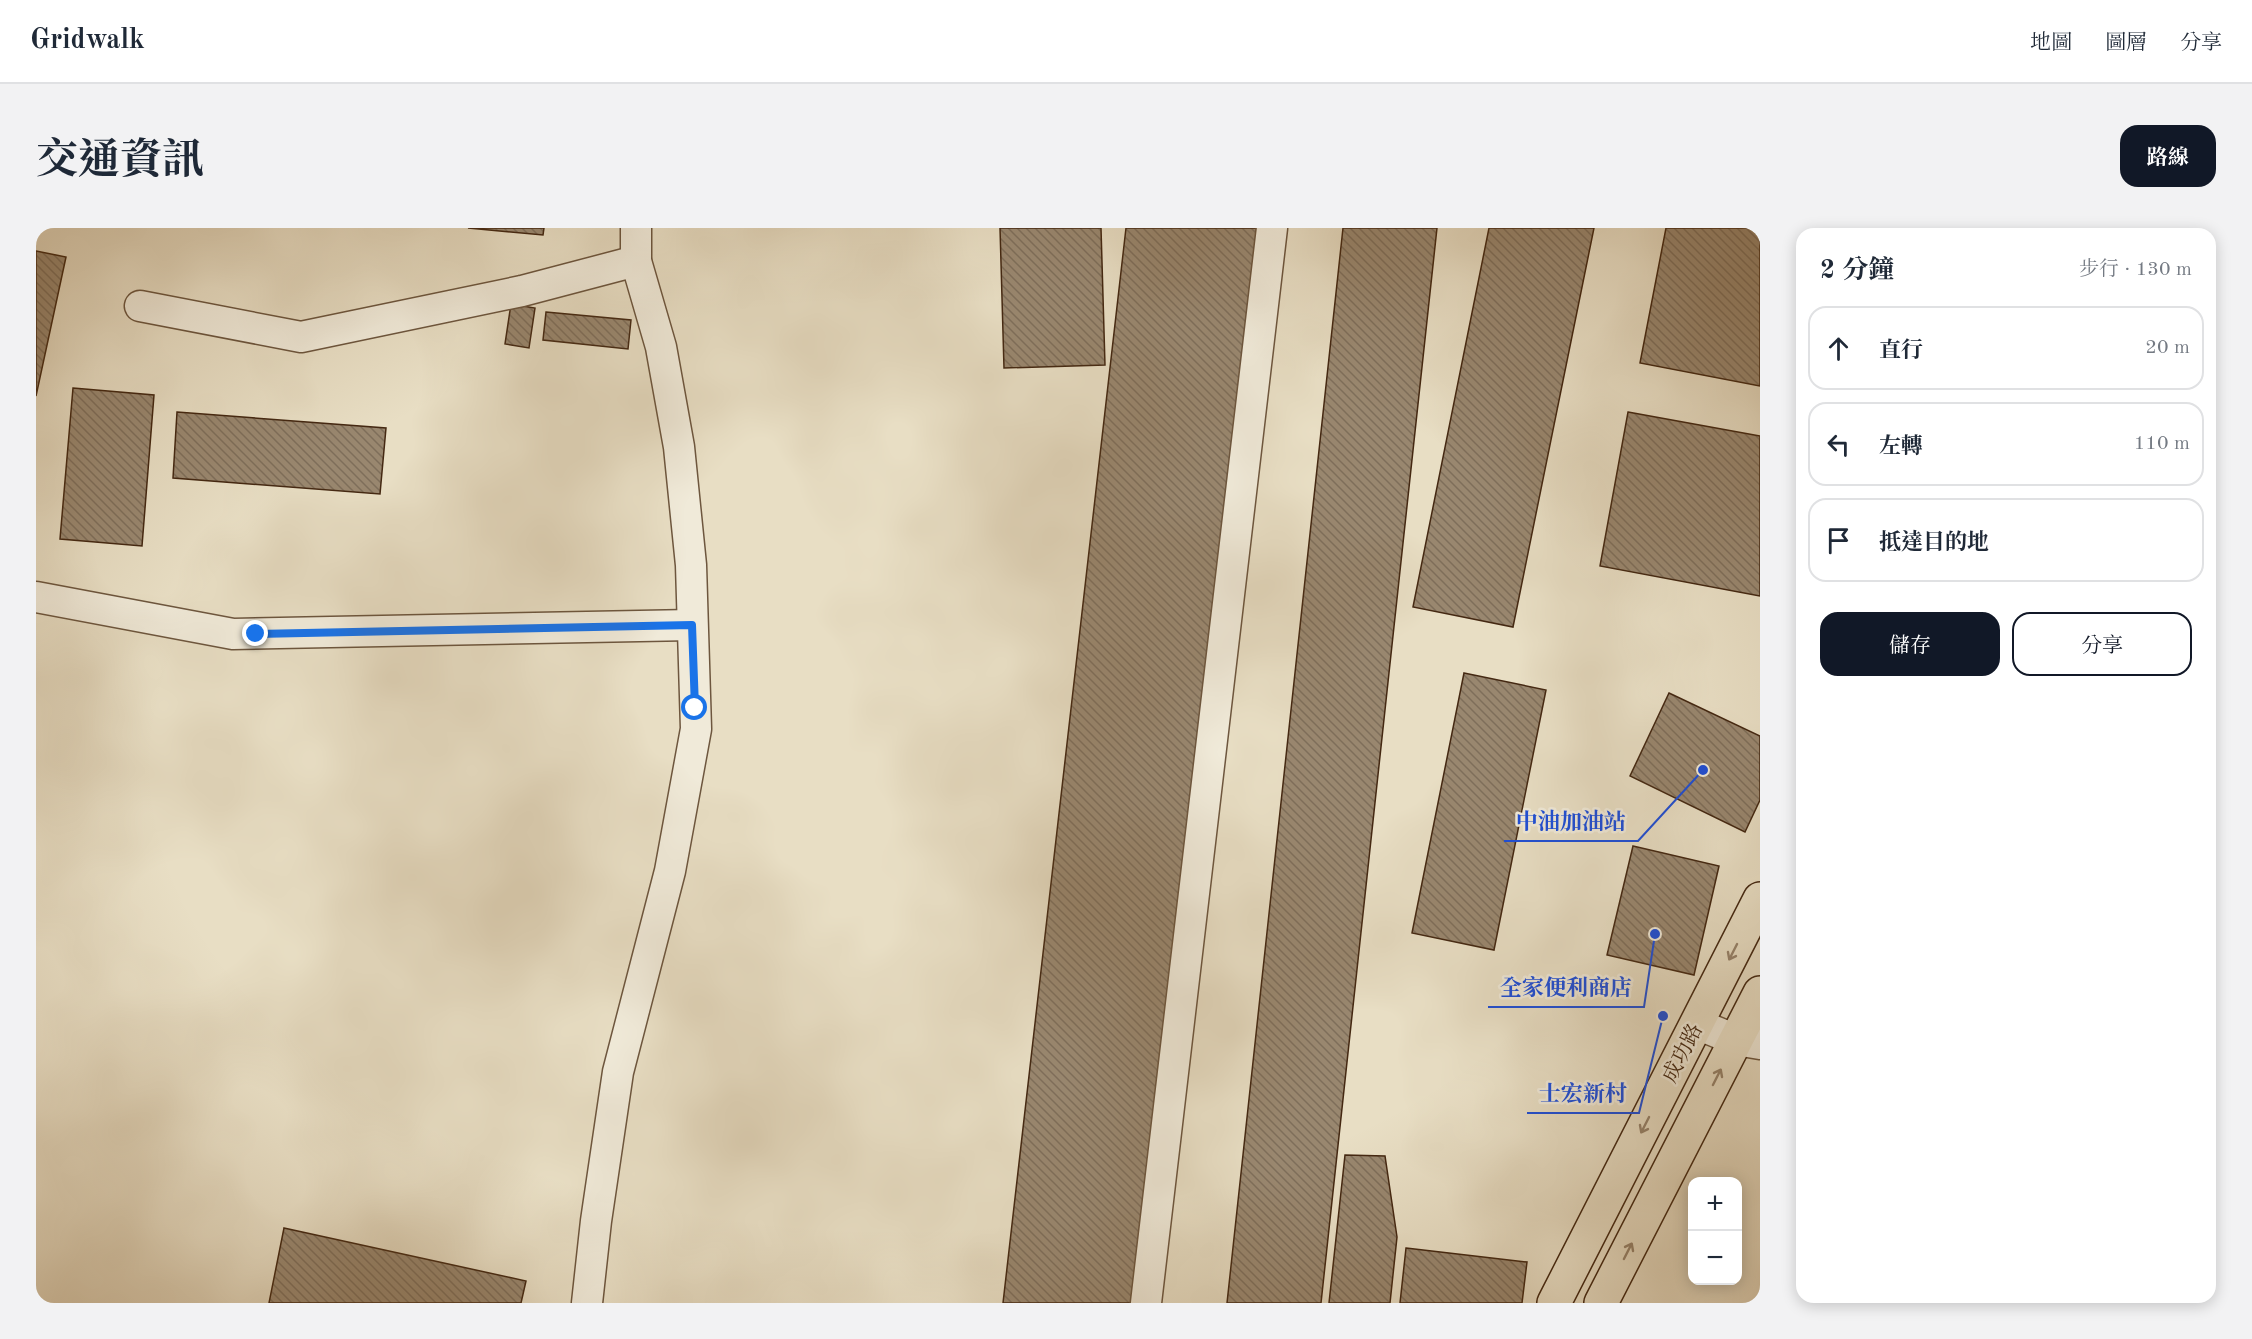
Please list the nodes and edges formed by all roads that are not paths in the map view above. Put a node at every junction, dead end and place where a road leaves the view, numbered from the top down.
1 (636, 228) edge
2 (1272, 228) edge
3 (636, 261) junction
4 (140, 306) dead end
5 (36, 597) edge
6 (692, 625) junction
7 (1760, 899) edge
8 (1760, 993) edge
9 (1696, 1024) junction
10 (1748, 1042) edge
11 (587, 1303) edge
12 (1146, 1303) edge
13 (1554, 1303) edge
14 (1601, 1303) edge

1 - 3 lane
2 - 12 lane
3 - 4 lane
3 - 6 lane
5 - 6 lane
6 - 11 lane
7 -> 9 main road, 成功路
8 - 10 main road, 成功路
9 - 10 lane
9 -> 13 main road, 成功路
14 -> 10 main road, 成功路

